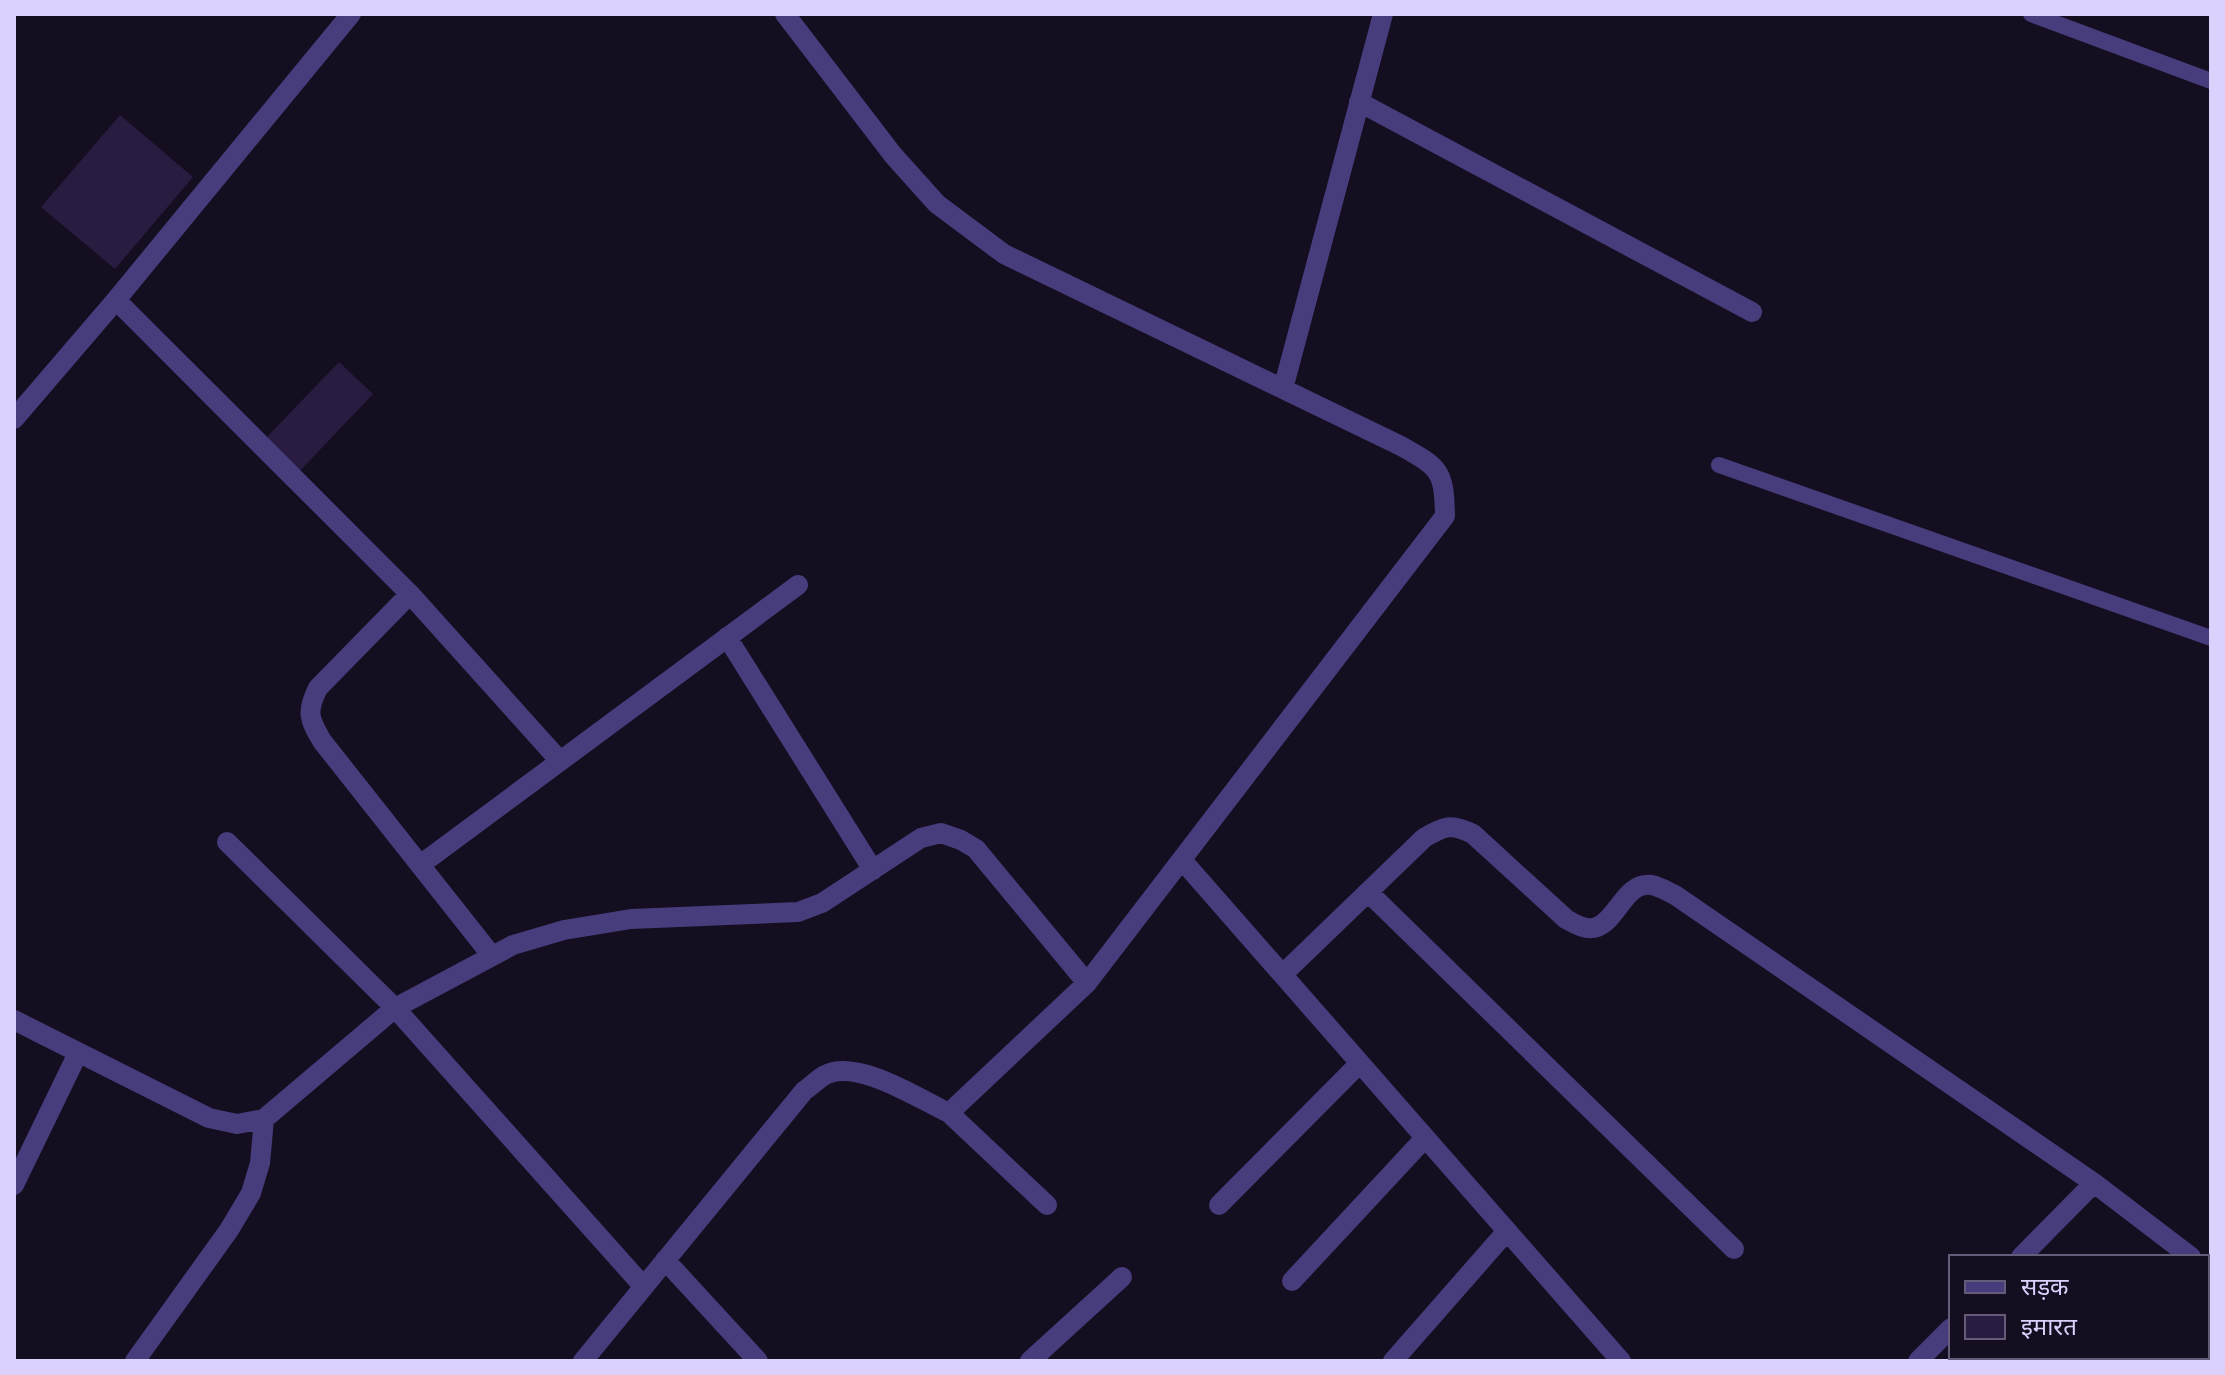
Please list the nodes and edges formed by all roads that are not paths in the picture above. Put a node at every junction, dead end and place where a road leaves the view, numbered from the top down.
1 (351, 14) edge
2 (785, 14) edge
3 (1383, 14) edge
4 (2031, 14) edge
5 (2211, 81) edge
6 (1359, 102) junction
7 (116, 300) junction
8 (1752, 312) dead end
9 (1283, 389) junction
10 (14, 419) edge
11 (1719, 465) dead end
12 (798, 585) dead end
13 (410, 594) junction
14 (727, 637) junction
15 (2211, 638) edge
16 (560, 761) junction
17 (227, 842) dead end
18 (1182, 860) junction
19 (420, 865) junction
20 (873, 870) junction
21 (1368, 892) junction
22 (492, 956) junction
23 (1283, 974) junction
24 (1087, 983) junction
25 (395, 1008) junction
26 (14, 1020) edge
27 (78, 1053) junction
28 (1360, 1063) junction
29 (949, 1113) junction
30 (264, 1119) junction
31 (1425, 1138) junction
32 (2094, 1183) junction
33 (14, 1185) edge
34 (1047, 1205) dead end
35 (1219, 1205) dead end
36 (1507, 1231) junction
37 (1734, 1249) dead end
38 (2023, 1255) edge
39 (2188, 1255) edge
40 (665, 1260) junction
41 (1122, 1277) dead end
42 (1292, 1281) dead end
43 (644, 1287) junction
44 (1949, 1330) edge
45 (135, 1361) edge
46 (583, 1361) edge
47 (758, 1361) edge
48 (1030, 1361) edge
49 (1393, 1361) edge
50 (1621, 1361) edge
51 (1918, 1361) edge

1 - 7 street
2 - 9 street
3 - 6 street
4 - 5 lane
6 - 8 street
6 - 9 street
7 - 10 street
7 - 13 street
9 - 18 street
11 - 15 lane
12 - 14 street
13 - 16 street
13 - 19 street
14 - 16 street
14 - 20 street
16 - 19 street
17 - 25 street
18 - 23 street
18 - 24 street
19 - 22 street
20 - 22 street
20 - 24 street
21 - 23 street
21 - 32 street
21 - 37 street
22 - 25 street
23 - 28 street
24 - 29 street
25 - 30 street
25 - 43 street
26 - 27 street
27 - 30 street
27 - 33 street
28 - 31 street
28 - 35 street
29 - 34 street
29 - 40 street
30 - 45 street
31 - 36 street
31 - 42 street
32 - 38 street
32 - 39 street
36 - 49 street
36 - 50 street
40 - 43 street
40 - 47 street
41 - 48 street
43 - 46 street
44 - 51 street

